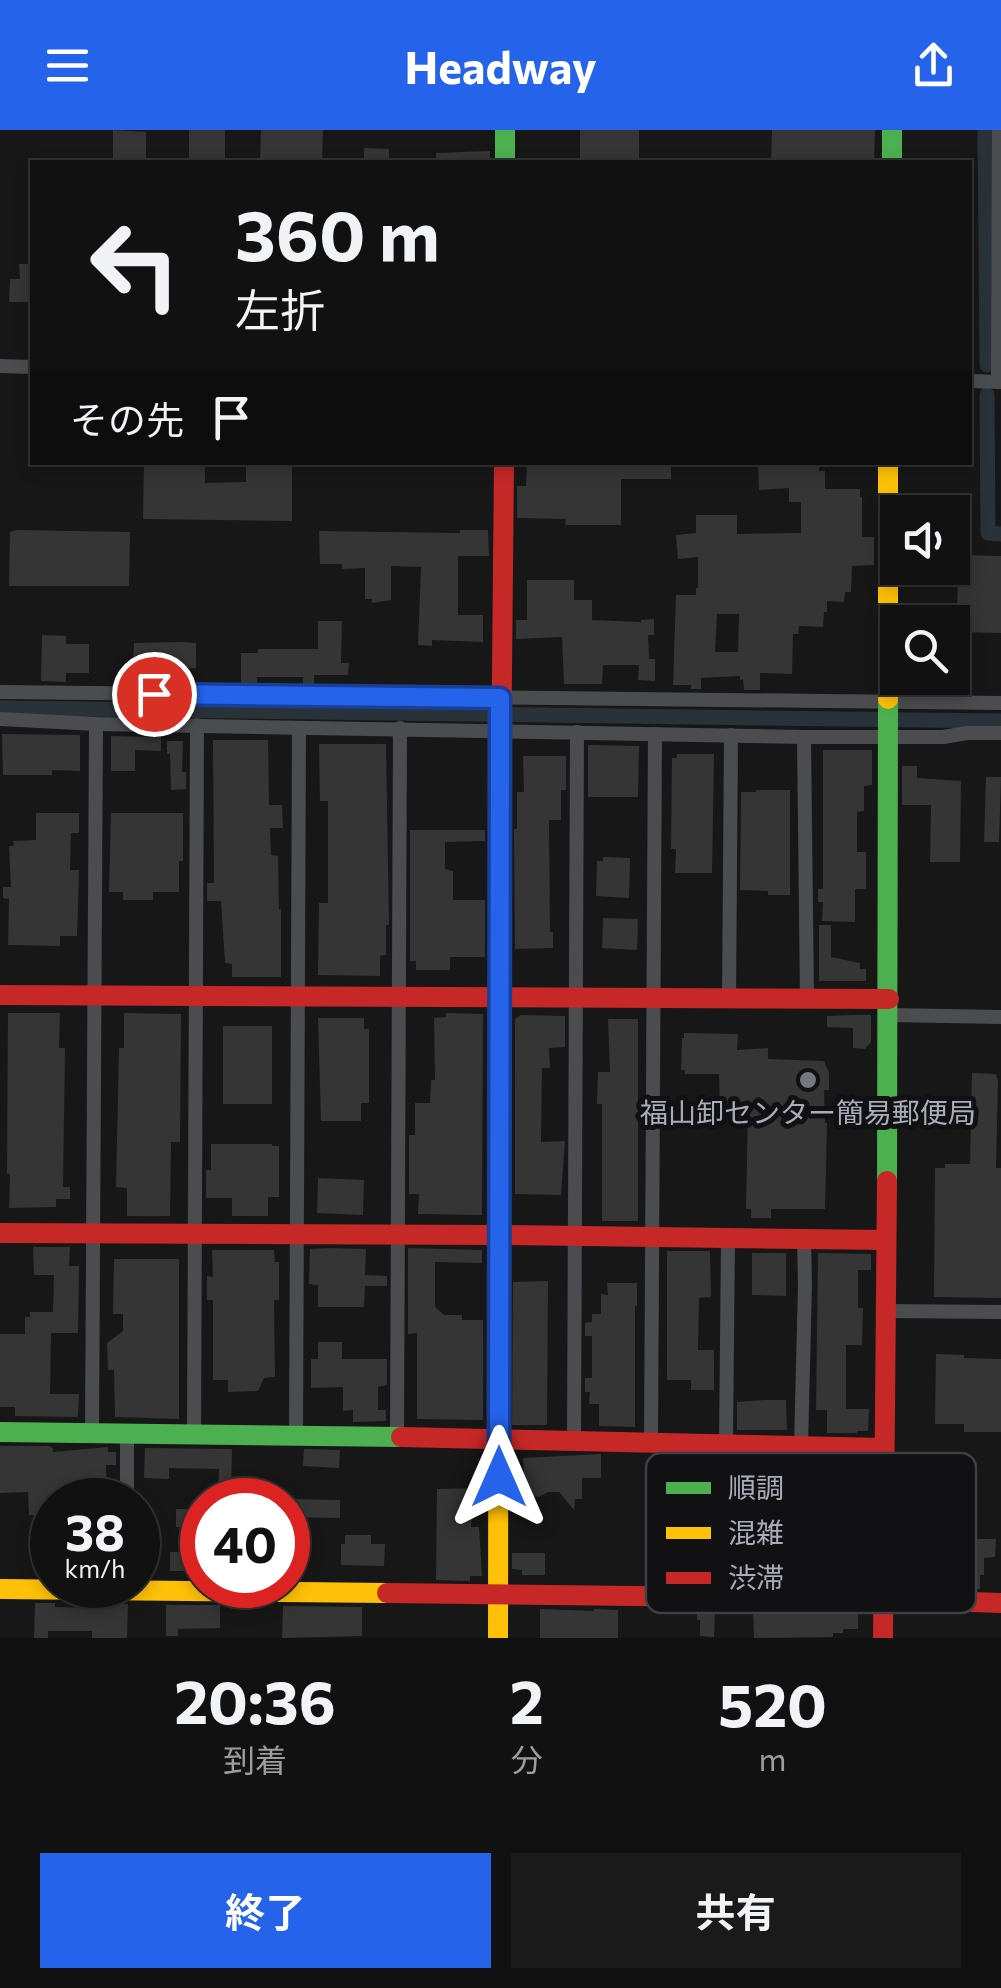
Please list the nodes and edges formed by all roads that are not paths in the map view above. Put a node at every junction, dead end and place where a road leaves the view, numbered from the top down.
1 (505, 130) edge
2 (892, 130) edge
3 (1000, 130) edge
4 (505, 160) edge
5 (892, 160) edge
6 (0, 366) edge
7 (30, 367) edge
8 (972, 381) edge
9 (999, 382) edge
10 (504, 465) edge
11 (888, 465) edge
12 (0, 692) edge
13 (1001, 702) edge
14 (500, 714) junction
15 (0, 719) edge
16 (888, 719) junction
17 (96, 724) junction
18 (197, 725) junction
19 (299, 728) junction
20 (400, 728) junction
21 (577, 732) junction
22 (1001, 733) edge
23 (655, 734) junction
24 (731, 735) junction
25 (804, 736) junction
26 (0, 996) edge
27 (94, 996) junction
28 (197, 996) junction
29 (299, 996) junction
30 (398, 996) junction
31 (501, 996) junction
32 (576, 998) junction
33 (806, 998) junction
34 (654, 999) junction
35 (729, 999) junction
36 (889, 1007) junction
37 (1001, 1017) edge
38 (0, 1233) edge
39 (94, 1234) junction
40 (196, 1234) junction
41 (296, 1235) junction
42 (398, 1235) junction
43 (499, 1235) junction
44 (574, 1236) junction
45 (651, 1238) junction
46 (728, 1238) junction
47 (804, 1240) junction
48 (886, 1240) junction
49 (885, 1312) junction
50 (1001, 1312) edge
51 (0, 1432) edge
52 (92, 1432) junction
53 (127, 1434) junction
54 (194, 1435) junction
55 (296, 1435) junction
56 (396, 1436) junction
57 (499, 1438) junction
58 (574, 1440) junction
59 (651, 1442) junction
60 (726, 1443) junction
61 (802, 1445) junction
62 (883, 1448) junction
63 (883, 1453) edge
64 (127, 1478) edge
65 (0, 1589) edge
66 (30, 1589) edge
67 (160, 1589) edge
68 (499, 1596) junction
69 (646, 1598) edge
70 (976, 1602) edge
71 (1001, 1603) edge
72 (883, 1613) edge
73 (498, 1638) edge
74 (882, 1638) edge

1 - 4 street
2 - 5 street
3 - 9 street
6 - 7 street
8 - 9 street
10 - 14 street
11 - 16 street
12 - 14 street
13 - 16 street
14 - 16 street
14 - 20 street
14 - 21 street
14 - 31 street
15 - 17 street
16 - 22 street
16 - 25 street
16 - 36 street
17 - 18 street
17 - 27 street
18 - 19 street
18 - 28 street
19 - 20 street
19 - 29 street
20 - 30 street
21 - 23 street
21 - 32 street
23 - 24 street
23 - 34 street
24 - 25 street
24 - 35 street
25 - 33 street
26 - 27 street
27 - 28 street
27 - 39 street
28 - 29 street
28 - 40 street
29 - 30 street
29 - 41 street
30 - 31 street
30 - 42 street
31 - 32 street
31 - 43 street
32 - 34 street
32 - 44 street
33 - 35 street
33 - 36 street
34 - 35 street
34 - 45 street
36 - 37 street
36 - 48 street
38 - 39 street
39 - 40 street
39 - 52 street
40 - 41 street
40 - 54 street
41 - 42 street
41 - 55 street
42 - 43 street
42 - 56 street
43 - 44 street
43 - 57 street
44 - 45 street
44 - 58 street
45 - 46 street
45 - 59 street
46 - 47 street
46 - 60 street
47 - 48 street
47 - 61 street
48 - 49 street
49 - 50 street
49 - 62 street
51 - 52 street
52 - 53 street
53 - 54 street
53 - 64 street
54 - 55 street
55 - 56 street
56 - 57 street
57 - 58 street
57 - 68 street
58 - 59 street
59 - 60 street
60 - 61 street
61 - 62 street
62 - 63 street
65 - 66 street
67 - 68 street
68 - 69 street
68 - 73 street
70 - 71 street
72 - 74 street

